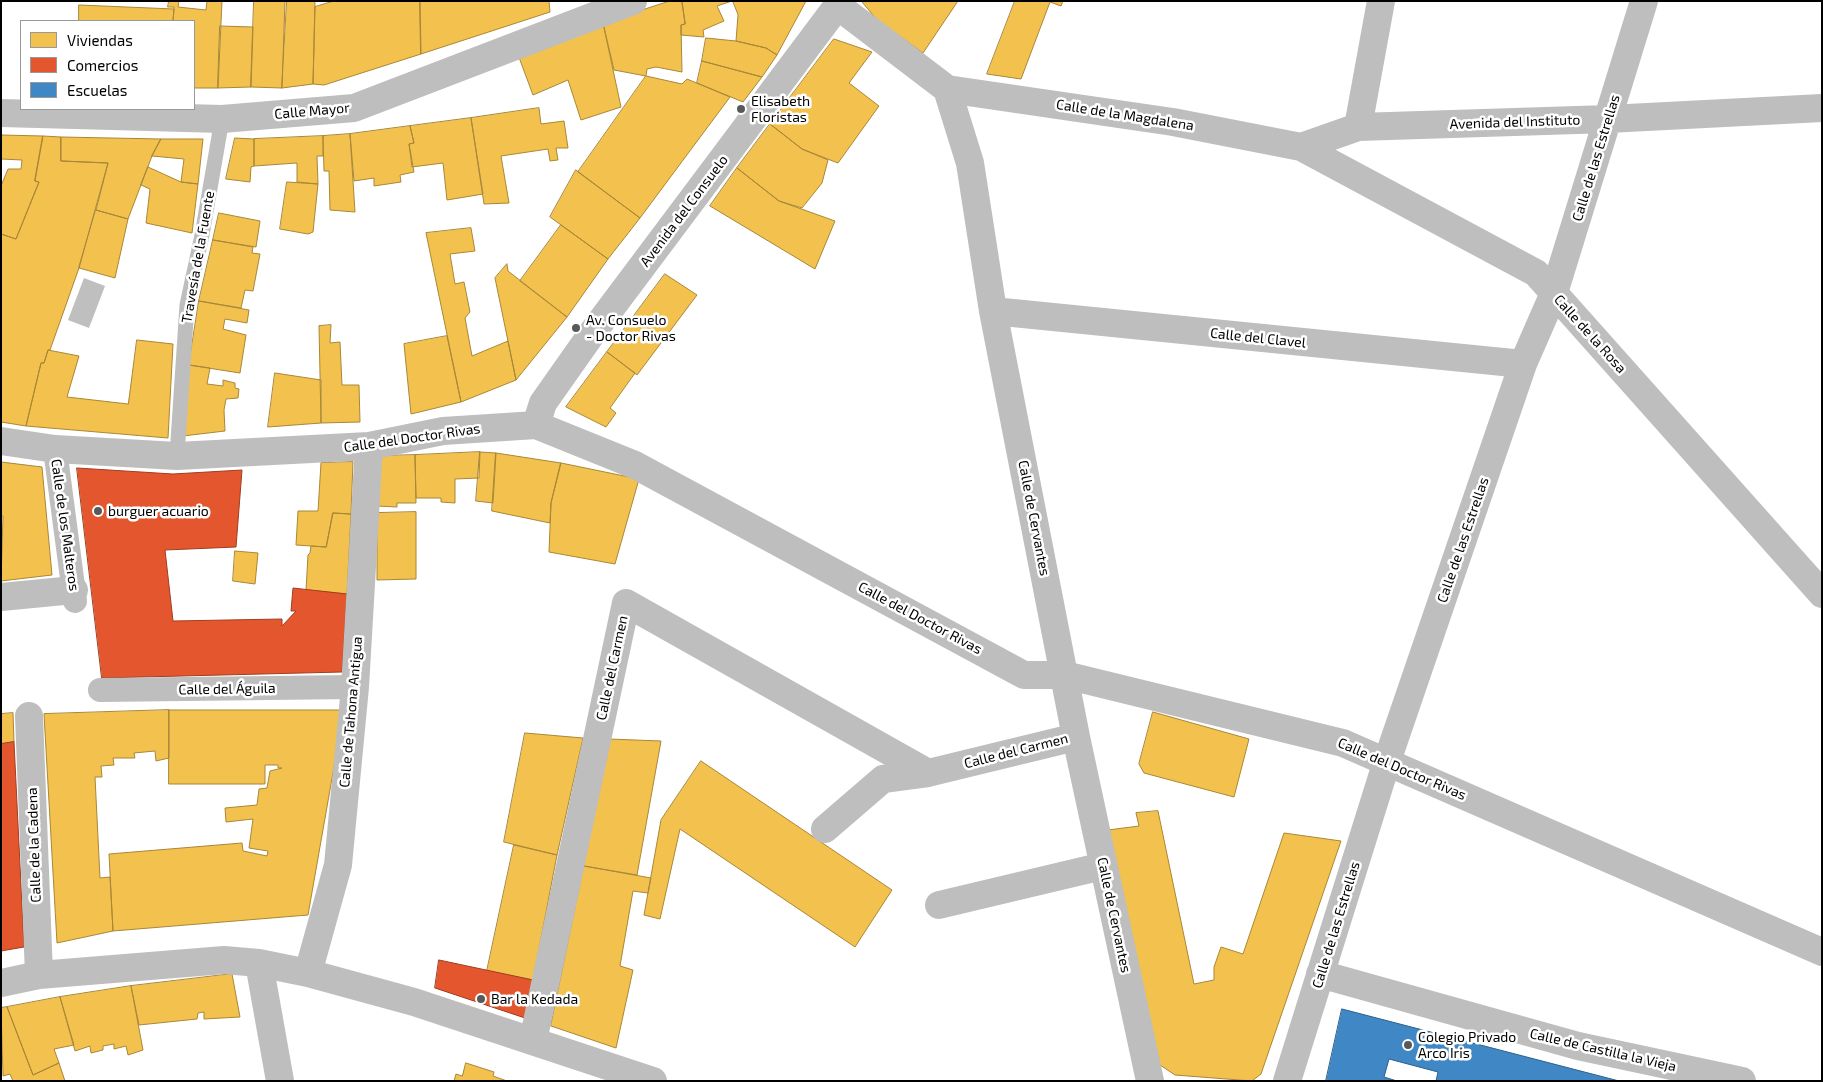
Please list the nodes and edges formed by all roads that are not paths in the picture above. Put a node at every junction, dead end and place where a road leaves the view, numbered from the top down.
1 (633, 1) edge
2 (1381, 1) edge
3 (1644, 1) edge
4 (840, 4) edge
5 (947, 89) junction
6 (1822, 108) edge
7 (1, 113) edge
8 (222, 119) junction
9 (1608, 119) junction
10 (1358, 127) junction
11 (1301, 147) junction
12 (1554, 293) junction
13 (993, 311) junction
14 (1523, 364) junction
15 (536, 425) junction
16 (1, 441) edge
17 (369, 446) junction
18 (55, 449) junction
19 (177, 456) junction
20 (1822, 594) edge
21 (75, 595) joint
22 (1, 597) edge
23 (1065, 675) junction
24 (355, 687) junction
25 (100, 690) dead end
26 (28, 716) dead end
27 (1076, 737) junction
28 (1387, 761) junction
29 (928, 773) junction
30 (824, 829) dead end
31 (1103, 866) junction
32 (939, 905) dead end
33 (1822, 952) edge
34 (259, 963) junction
35 (308, 973) junction
36 (1320, 974) junction
37 (39, 975) junction
38 (1, 983) edge
39 (533, 1041) junction
40 (280, 1081) edge
41 (653, 1081) edge
42 (1150, 1081) edge
43 (1287, 1081) edge
44 (1742, 1081) edge

1 - 8 street, Calle Mayor
2 - 10 street
3 - 9 street, Calle de las Estrellas
4 - 5 street
4 - 15 street, Avenida del Consuelo
5 - 11 street, Calle de la Magdalena
5 - 13 street, Calle de Cervantes
6 - 9 street, Avenida del Instituto
7 - 8 street, Calle Mayor
8 - 19 lane, Travesía de la Fuente
9 - 10 street, Avenida del Instituto
9 - 12 street, Calle de las Estrellas
10 - 11 street, Avenida del Instituto
11 - 12 street, Calle de la Rosa
12 - 14 street, Calle de las Estrellas
12 - 20 street, Calle de la Rosa
13 - 14 street, Calle del Clavel
13 - 23 street, Calle de Cervantes
14 - 28 street, Calle de las Estrellas
15 - 17 street, Calle del Doctor Rivas
15 - 23 street, Calle del Doctor Rivas
16 - 18 street, Calle del Doctor Rivas
17 - 19 street, Calle del Doctor Rivas
17 - 24 street, Calle de Tahona Antigua
18 - 19 street, Calle del Doctor Rivas
18 - 21 street, Calle de los Malteros
21 - 22 street
23 - 27 street, Calle de Cervantes
23 - 28 street, Calle del Doctor Rivas
24 - 25 street, Calle del Águila
24 - 35 street, Calle de Tahona Antigua
26 - 37 street, Calle de la Cadena
27 - 29 street, Calle del Carmen
27 - 31 street, Calle de Cervantes
28 - 33 street, Calle del Doctor Rivas
28 - 36 street, Calle de las Estrellas
29 - 30 street, Calle del Carmen
29 - 39 street, Calle del Carmen
31 - 32 street
31 - 42 street, Calle de Cervantes
34 - 35 street
34 - 37 street
34 - 40 street
35 - 39 street
36 - 43 street, Calle de las Estrellas
36 - 44 street, Calle de Castilla la Vieja
37 - 38 street
39 - 41 street

